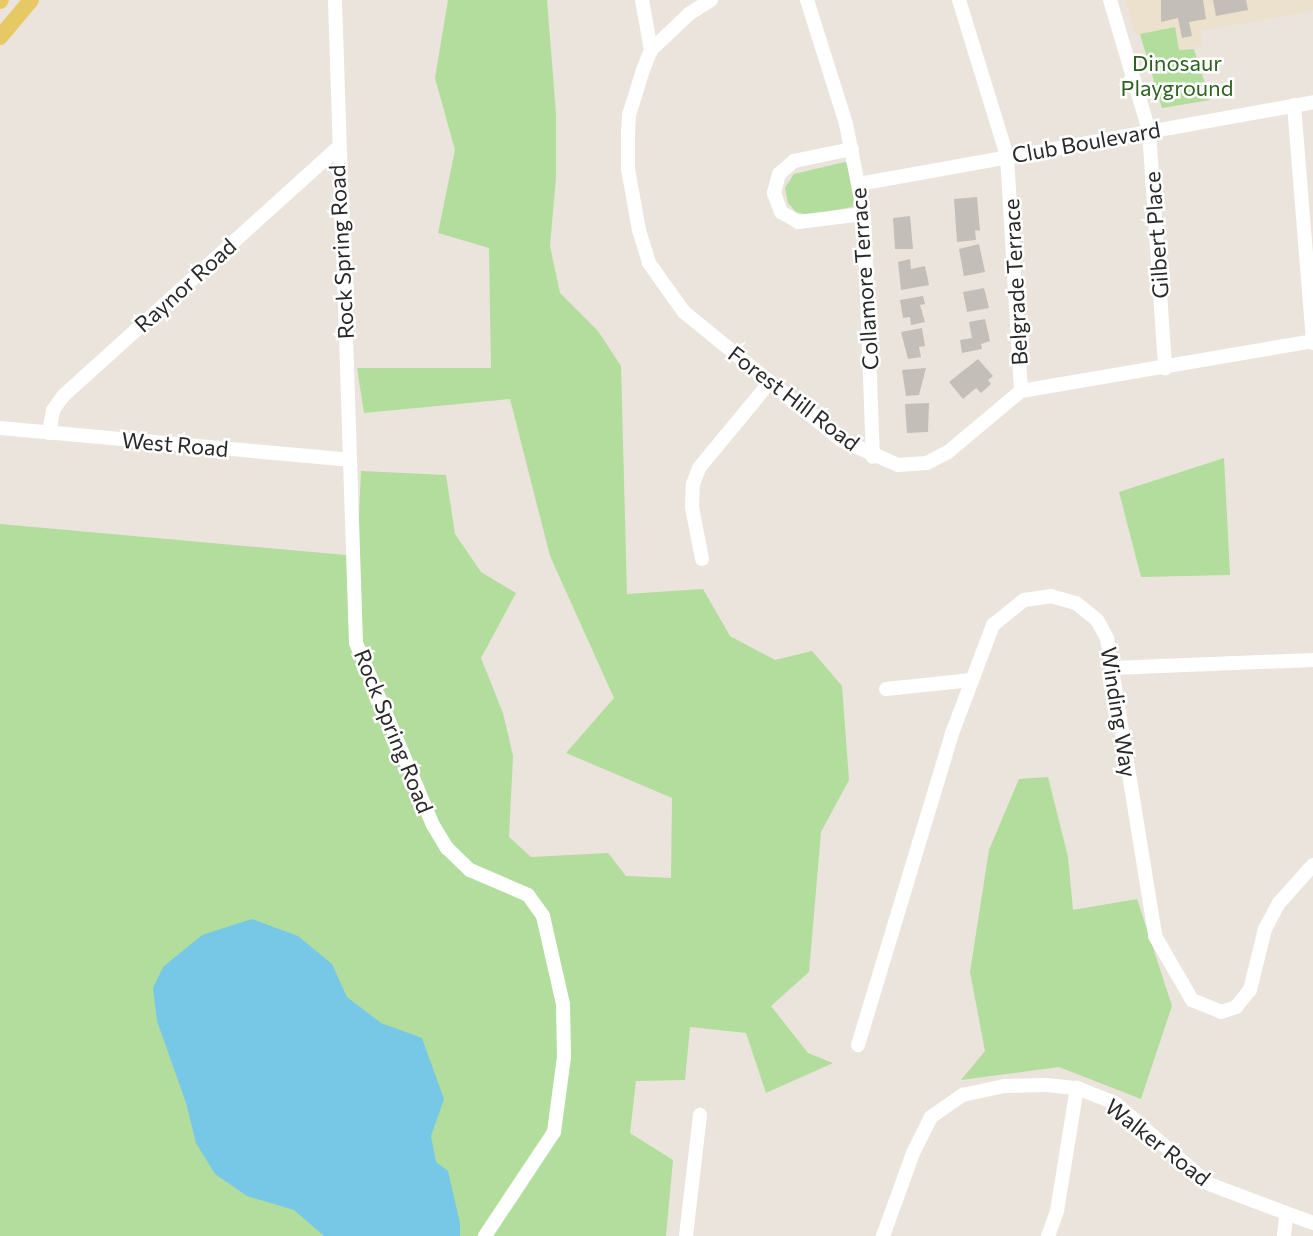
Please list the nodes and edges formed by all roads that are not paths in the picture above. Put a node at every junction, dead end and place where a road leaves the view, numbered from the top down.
1 (31, 0) edge
2 (335, 0) edge
3 (642, 0) edge
4 (711, 0) edge
5 (807, 0) edge
6 (959, 0) edge
7 (1110, 0) edge
8 (0, 38) edge
9 (651, 51) junction
10 (1313, 102) edge
11 (1294, 105) junction
12 (1149, 131) junction
13 (337, 148) junction
14 (852, 149) junction
15 (1007, 156) junction
16 (859, 184) junction
17 (864, 214) junction
18 (1313, 342) edge
19 (1165, 368) junction
20 (770, 382) junction
21 (1021, 392) junction
22 (0, 428) edge
23 (49, 433) junction
24 (873, 457) junction
25 (351, 460) junction
26 (702, 559) dead end
27 (1313, 660) edge
28 (1112, 668) junction
29 (972, 680) junction
30 (886, 689) dead end
31 (1313, 865) edge
32 (858, 1046) dead end
33 (1077, 1088) junction
34 (700, 1115) dead end
35 (1286, 1216) junction
36 (1313, 1223) edge
37 (485, 1236) edge
38 (686, 1236) edge
39 (883, 1236) edge
40 (1048, 1236) edge
41 (1284, 1236) edge

1 - 8 main road
2 - 13 street, Rock Spring Road
3 - 9 street
4 - 9 street, Forest Hill Road
5 - 14 street, Collamore Terrace
6 - 15 street, Belgrade Terrace
7 - 12 street, Gilbert Place
9 - 20 street, Forest Hill Road
10 - 11 street, Club Boulevard
11 - 12 street, Club Boulevard
11 - 18 street
12 - 15 street, Club Boulevard
12 - 19 street, Gilbert Place
13 - 23 street, Raynor Road
13 - 25 street, Rock Spring Road
14 - 16 street, Collamore Terrace
14 - 17 street
15 - 16 street, Club Boulevard
15 - 21 street, Belgrade Terrace
16 - 17 street, Collamore Terrace
17 - 24 street, Collamore Terrace
18 - 19 street, Forest Hill Road
19 - 21 street, Forest Hill Road
20 - 24 street, Forest Hill Road
20 - 26 street
21 - 24 street, Forest Hill Road
22 - 23 street, West Road
23 - 25 street, West Road
25 - 37 street, Rock Spring Road
27 - 28 street
28 - 29 street, Winding Way
28 - 31 street, Winding Way
29 - 30 street
29 - 32 street, Winding Way
33 - 35 street, Walker Road
33 - 39 street
33 - 40 street, Walker Road
34 - 38 street
35 - 36 street, Walker Road
35 - 41 street

